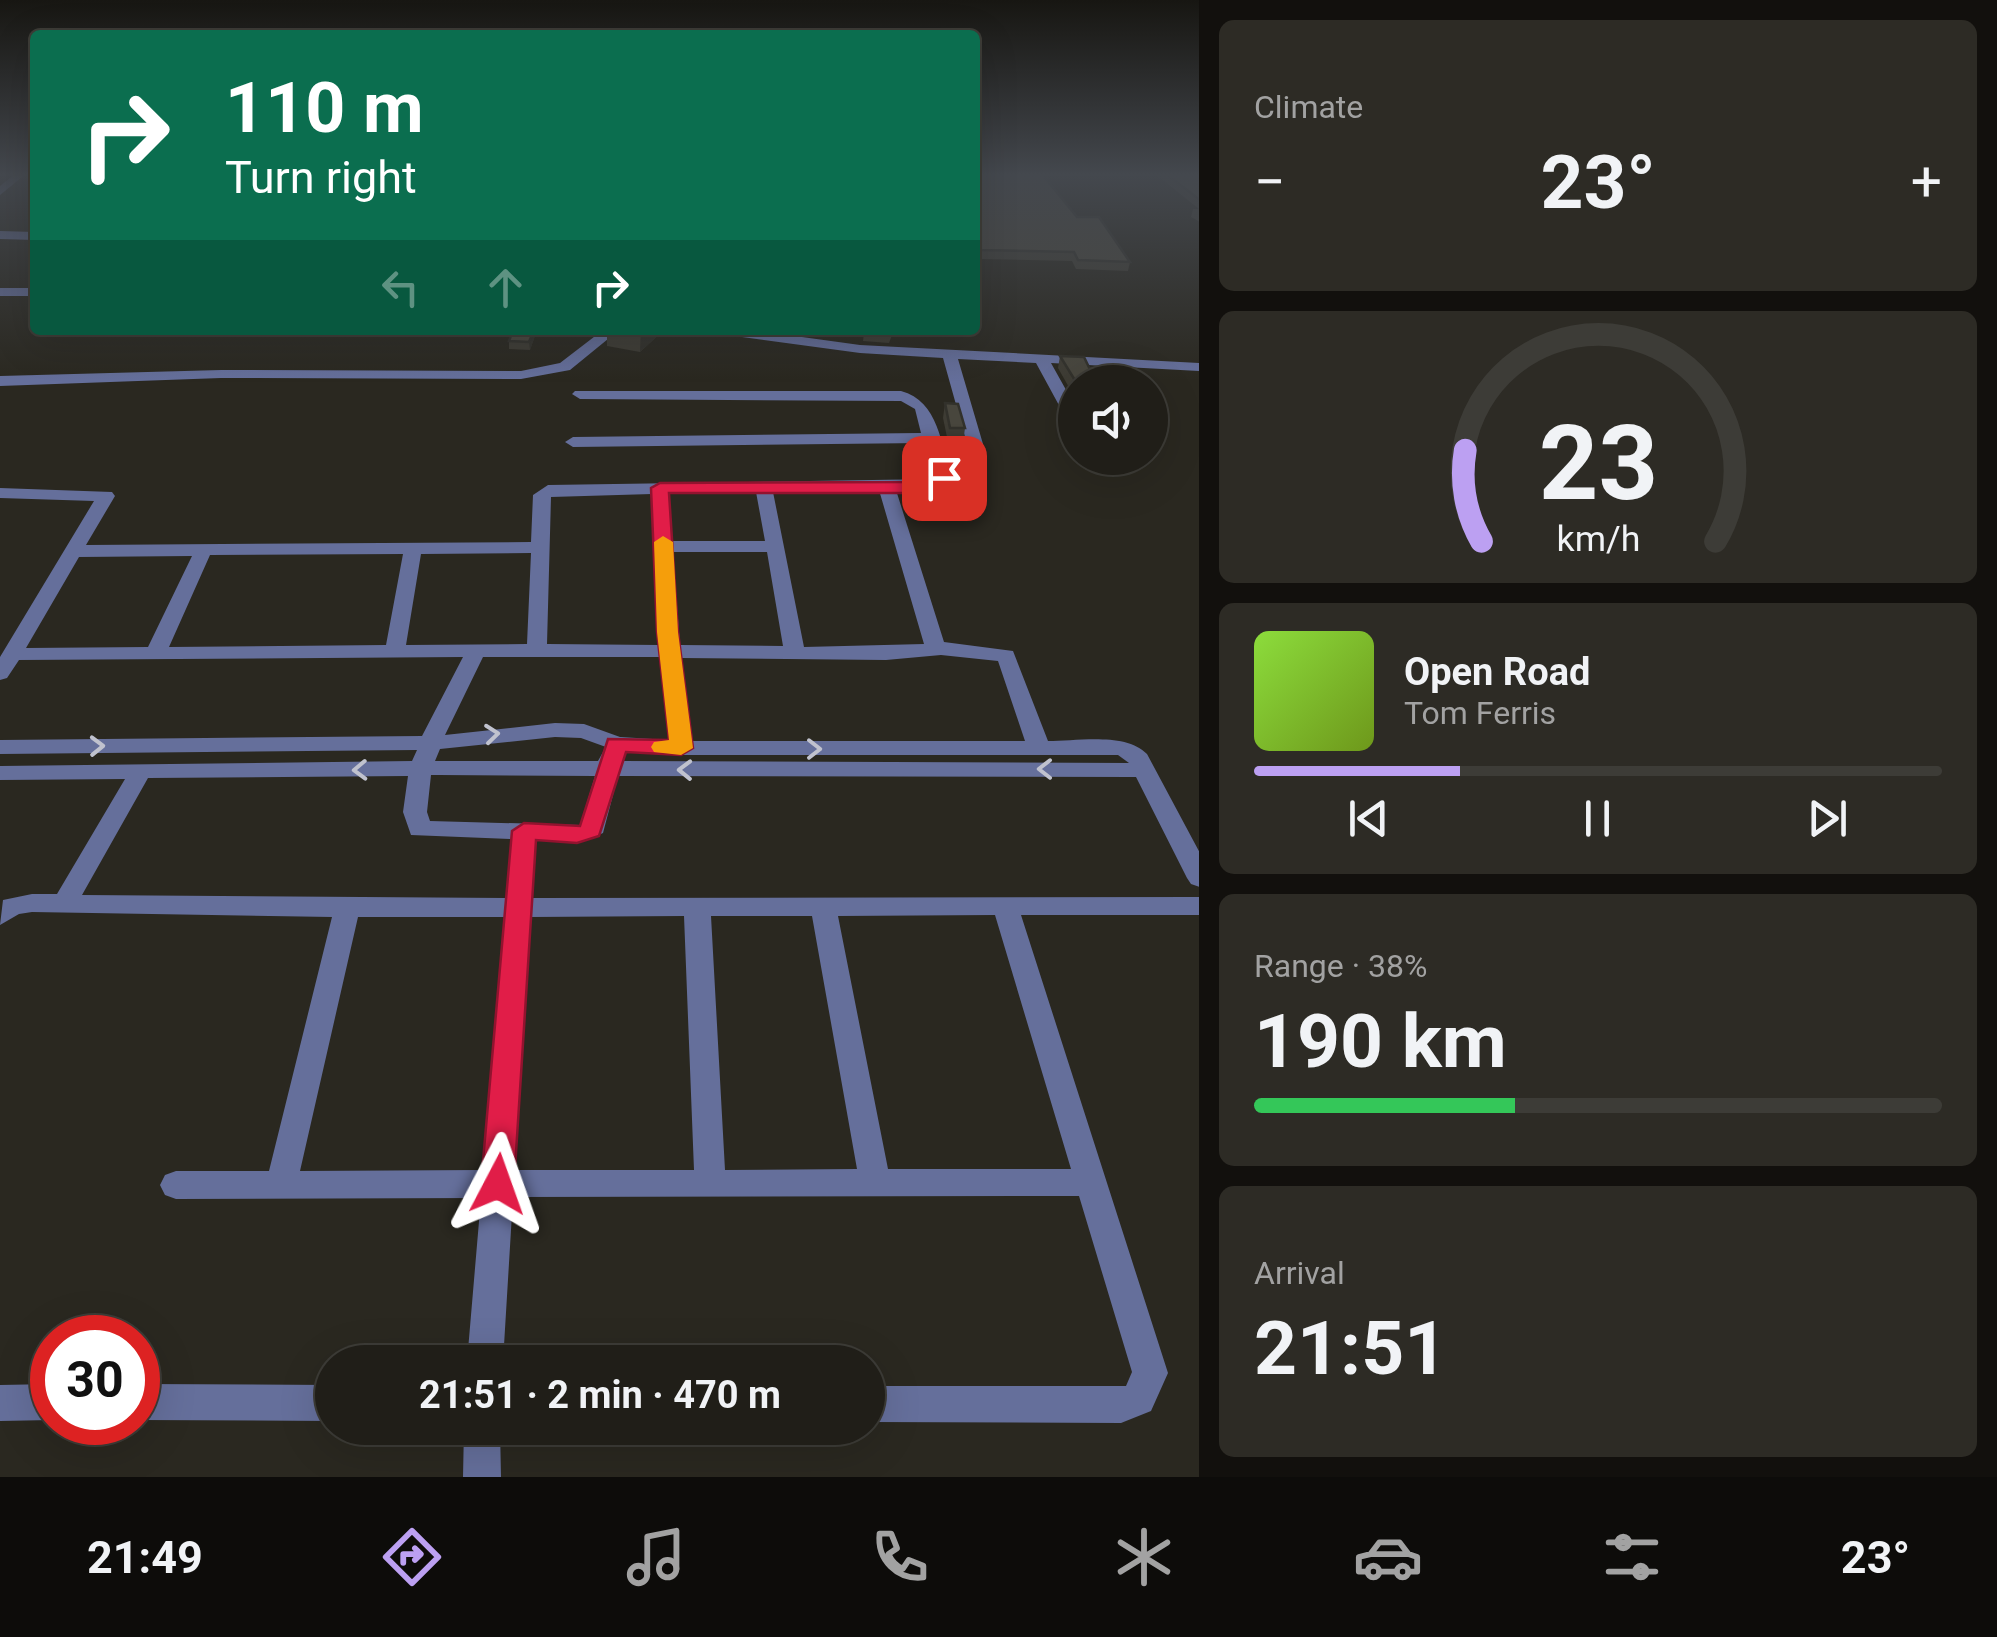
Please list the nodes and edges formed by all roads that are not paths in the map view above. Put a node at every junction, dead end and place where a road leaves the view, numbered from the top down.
1 (0, 292) edge
2 (30, 292) edge
3 (606, 335) edge
4 (756, 335) edge
5 (950, 354) junction
6 (1040, 359) junction
7 (1199, 367) edge
8 (0, 380) edge
9 (1058, 390) edge
10 (580, 394) dead end
11 (931, 438) junction
12 (573, 442) dead end
13 (975, 444) dead end
14 (945, 484) junction
15 (972, 484) dead end
16 (660, 488) junction
17 (764, 488) junction
18 (887, 488) junction
19 (0, 493) edge
20 (774, 546) junction
21 (664, 547) junction
22 (413, 548) junction
23 (541, 548) junction
24 (74, 550) junction
25 (203, 551) junction
26 (940, 649) junction
27 (476, 651) junction
28 (537, 651) junction
29 (395, 652) junction
30 (670, 652) junction
31 (12, 654) junction
32 (155, 654) junction
33 (794, 654) junction
34 (0, 674) edge
35 (432, 743) junction
36 (616, 744) junction
37 (0, 747) edge
38 (681, 748) junction
39 (1038, 748) junction
40 (419, 768) junction
41 (607, 769) junction
42 (1142, 770) junction
43 (0, 773) edge
44 (140, 773) junction
45 (524, 831) junction
46 (1199, 876) edge
47 (64, 904) junction
48 (823, 906) junction
49 (1005, 906) junction
50 (1199, 906) edge
51 (518, 907) junction
52 (697, 907) junction
53 (346, 908) junction
54 (0, 916) edge
55 (1092, 1182) junction
56 (875, 1183) junction
57 (498, 1184) junction
58 (710, 1184) junction
59 (281, 1185) junction
60 (176, 1186) dead end
61 (487, 1345) edge
62 (0, 1402) edge
63 (30, 1402) edge
64 (160, 1402) edge
65 (315, 1403) edge
66 (885, 1404) edge
67 (482, 1445) edge
68 (482, 1477) edge

1 - 2 street
3 - 8 street
4 - 5 street
5 - 6 street
5 - 13 street
6 - 7 street
6 - 9 street
10 - 11 street
11 - 12 street
11 - 14 street
14 - 15 street
14 - 18 street
16 - 17 street
16 - 21 street
16 - 23 street
17 - 18 street
17 - 20 street
18 - 26 street
19 - 24 street
20 - 21 street
20 - 33 street
21 - 30 street
22 - 23 street
22 - 25 street
22 - 29 street
23 - 28 street
24 - 25 street
24 - 31 street
25 - 32 street
26 - 33 street
26 - 39 street
27 - 28 street
27 - 29 street
27 - 35 street
28 - 30 street
29 - 32 street
30 - 33 street
30 - 38 street
31 - 32 street
31 - 34 street
35 -> 36 street
37 -> 35 street
35 - 40 street
36 - 38 street
36 - 41 street
38 -> 39 street
39 - 42 street
40 - 41 street
40 -> 44 street
40 - 45 street
42 -> 41 street
41 - 45 street
42 - 46 street
43 - 44 street
44 - 47 street
45 - 51 street
47 - 53 street
47 - 54 street
48 - 49 street
48 - 52 street
48 - 56 street
49 - 50 street
49 - 55 street
51 - 52 street
51 - 53 street
51 - 57 street
52 - 58 street
53 - 59 street
55 - 56 street
55 - 66 street
56 - 58 street
57 - 58 street
57 - 59 street
57 - 61 street
59 - 60 street
62 - 63 street
64 - 65 street
67 - 68 street

